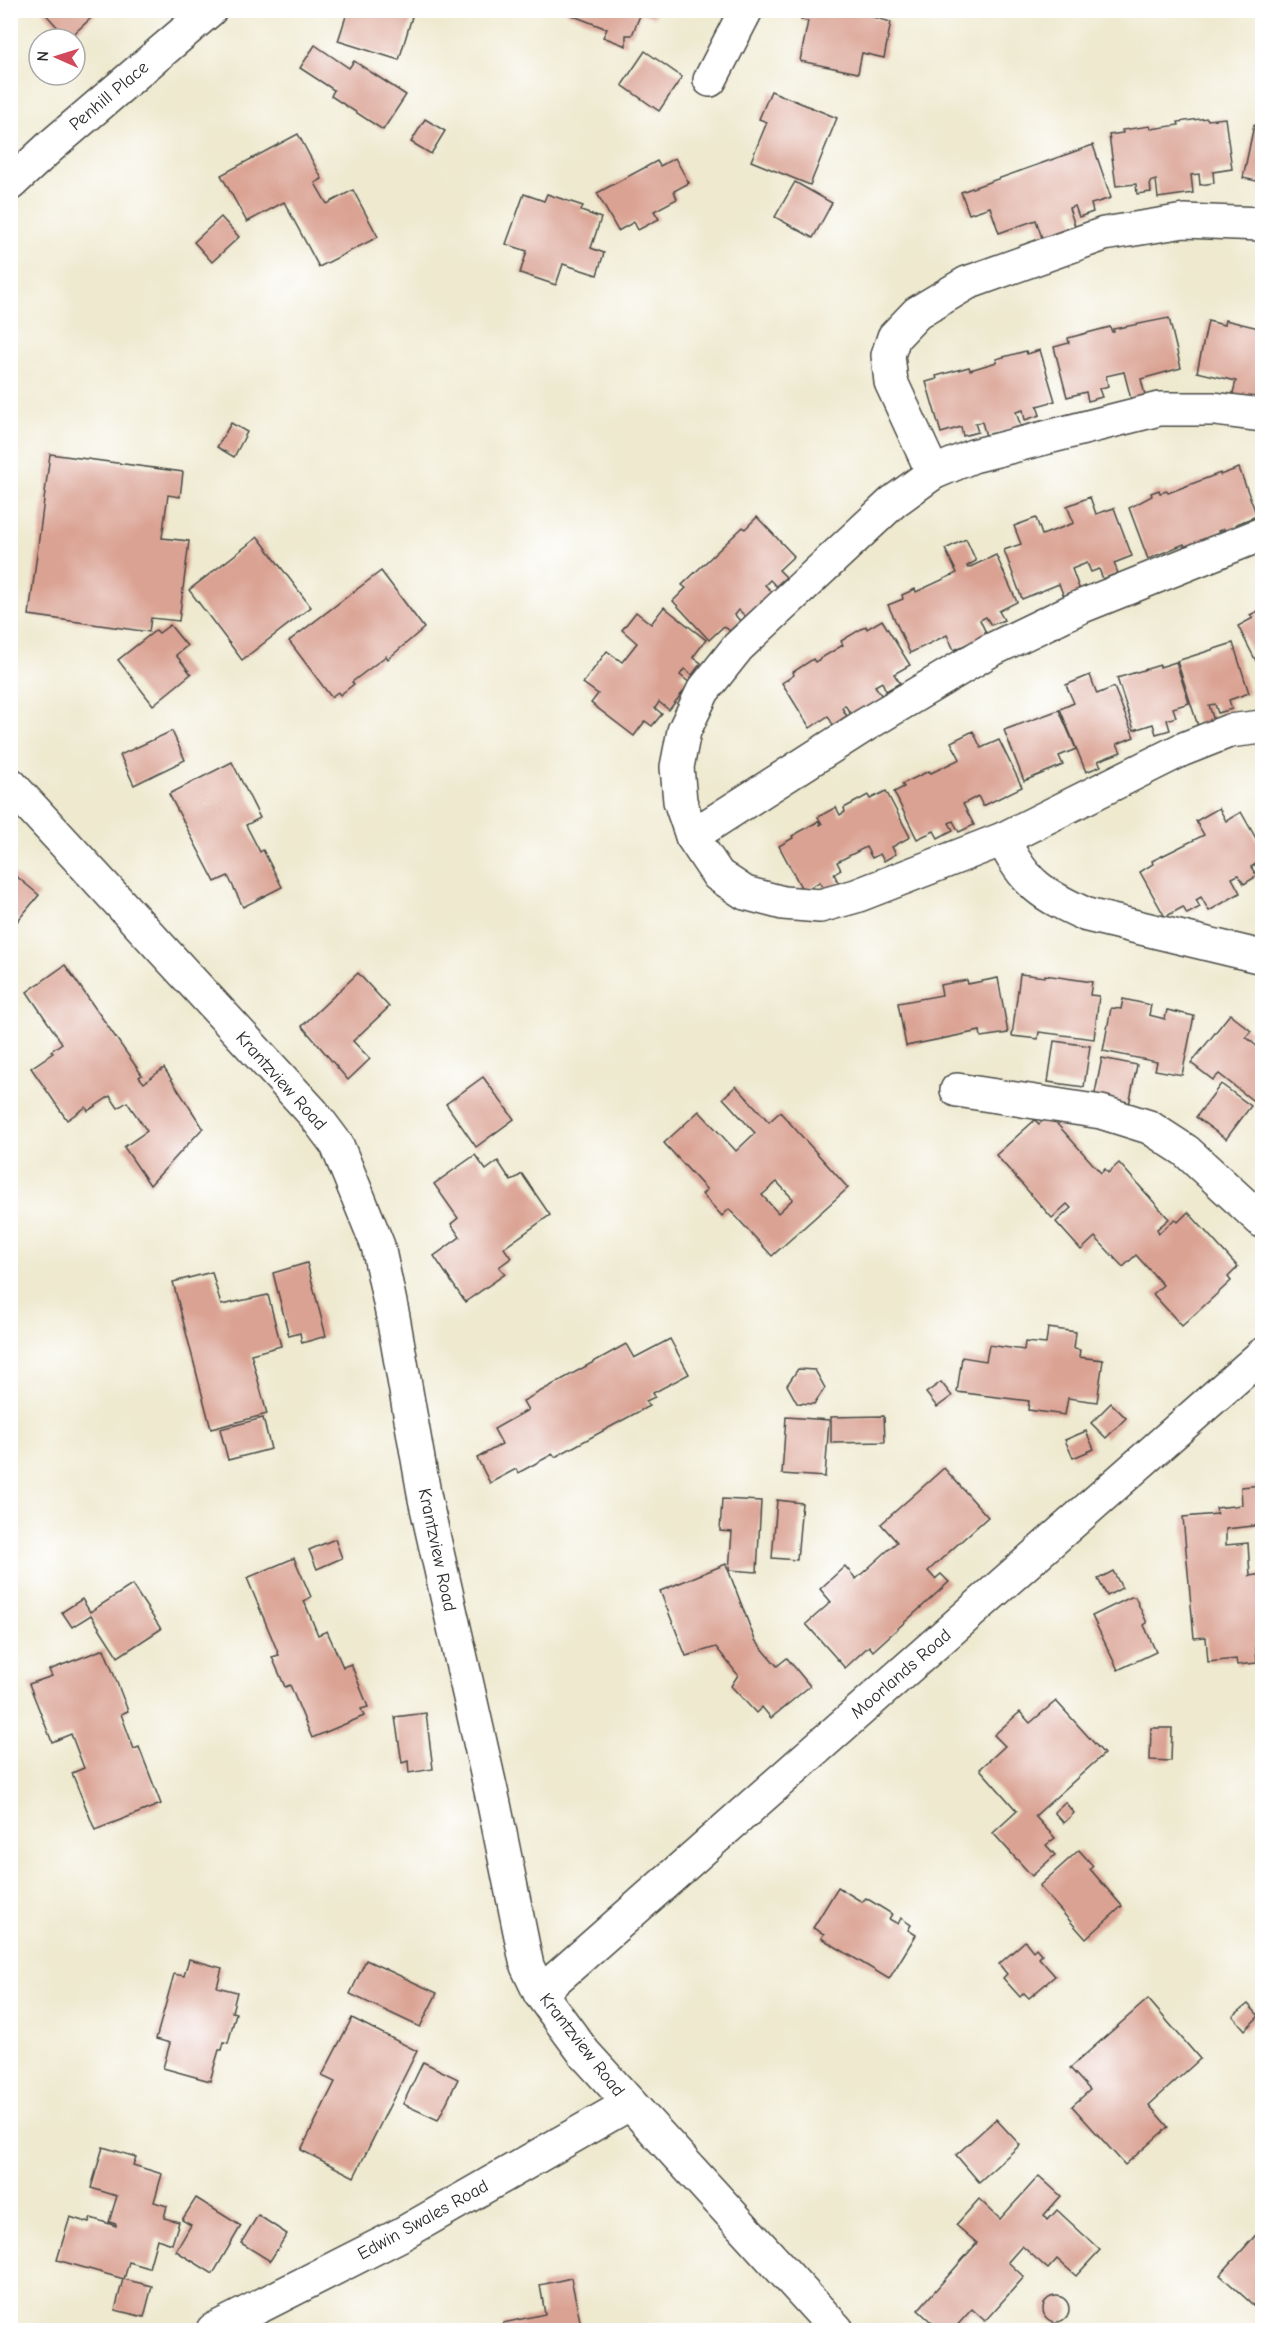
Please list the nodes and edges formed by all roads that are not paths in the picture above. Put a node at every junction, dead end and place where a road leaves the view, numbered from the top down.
1 (210, 10) edge
2 (746, 10) edge
3 (710, 80) dead end
4 (10, 184) edge
5 (1263, 224) edge
6 (1263, 415) edge
7 (933, 473) junction
8 (1263, 534) edge
9 (1263, 727) edge
10 (10, 784) edge
11 (692, 836) junction
12 (1003, 839) junction
13 (1263, 957) edge
14 (957, 1090) dead end
15 (1263, 1221) edge
16 (1263, 1355) edge
17 (540, 1993) junction
18 (629, 2104) junction
19 (213, 2331) edge
20 (837, 2331) edge

1 - 4 street, Penhill Place
2 - 3 street
5 - 7 street
6 - 7 street
7 - 11 street
8 - 11 street
9 - 12 street
10 - 17 street, Krantzview Road
11 - 12 street
12 - 13 street
14 - 15 street
16 - 17 street, Moorlands Road
17 - 18 street, Krantzview Road
18 - 19 street, Edwin Swales Road
18 - 20 street, Krantzview Road

